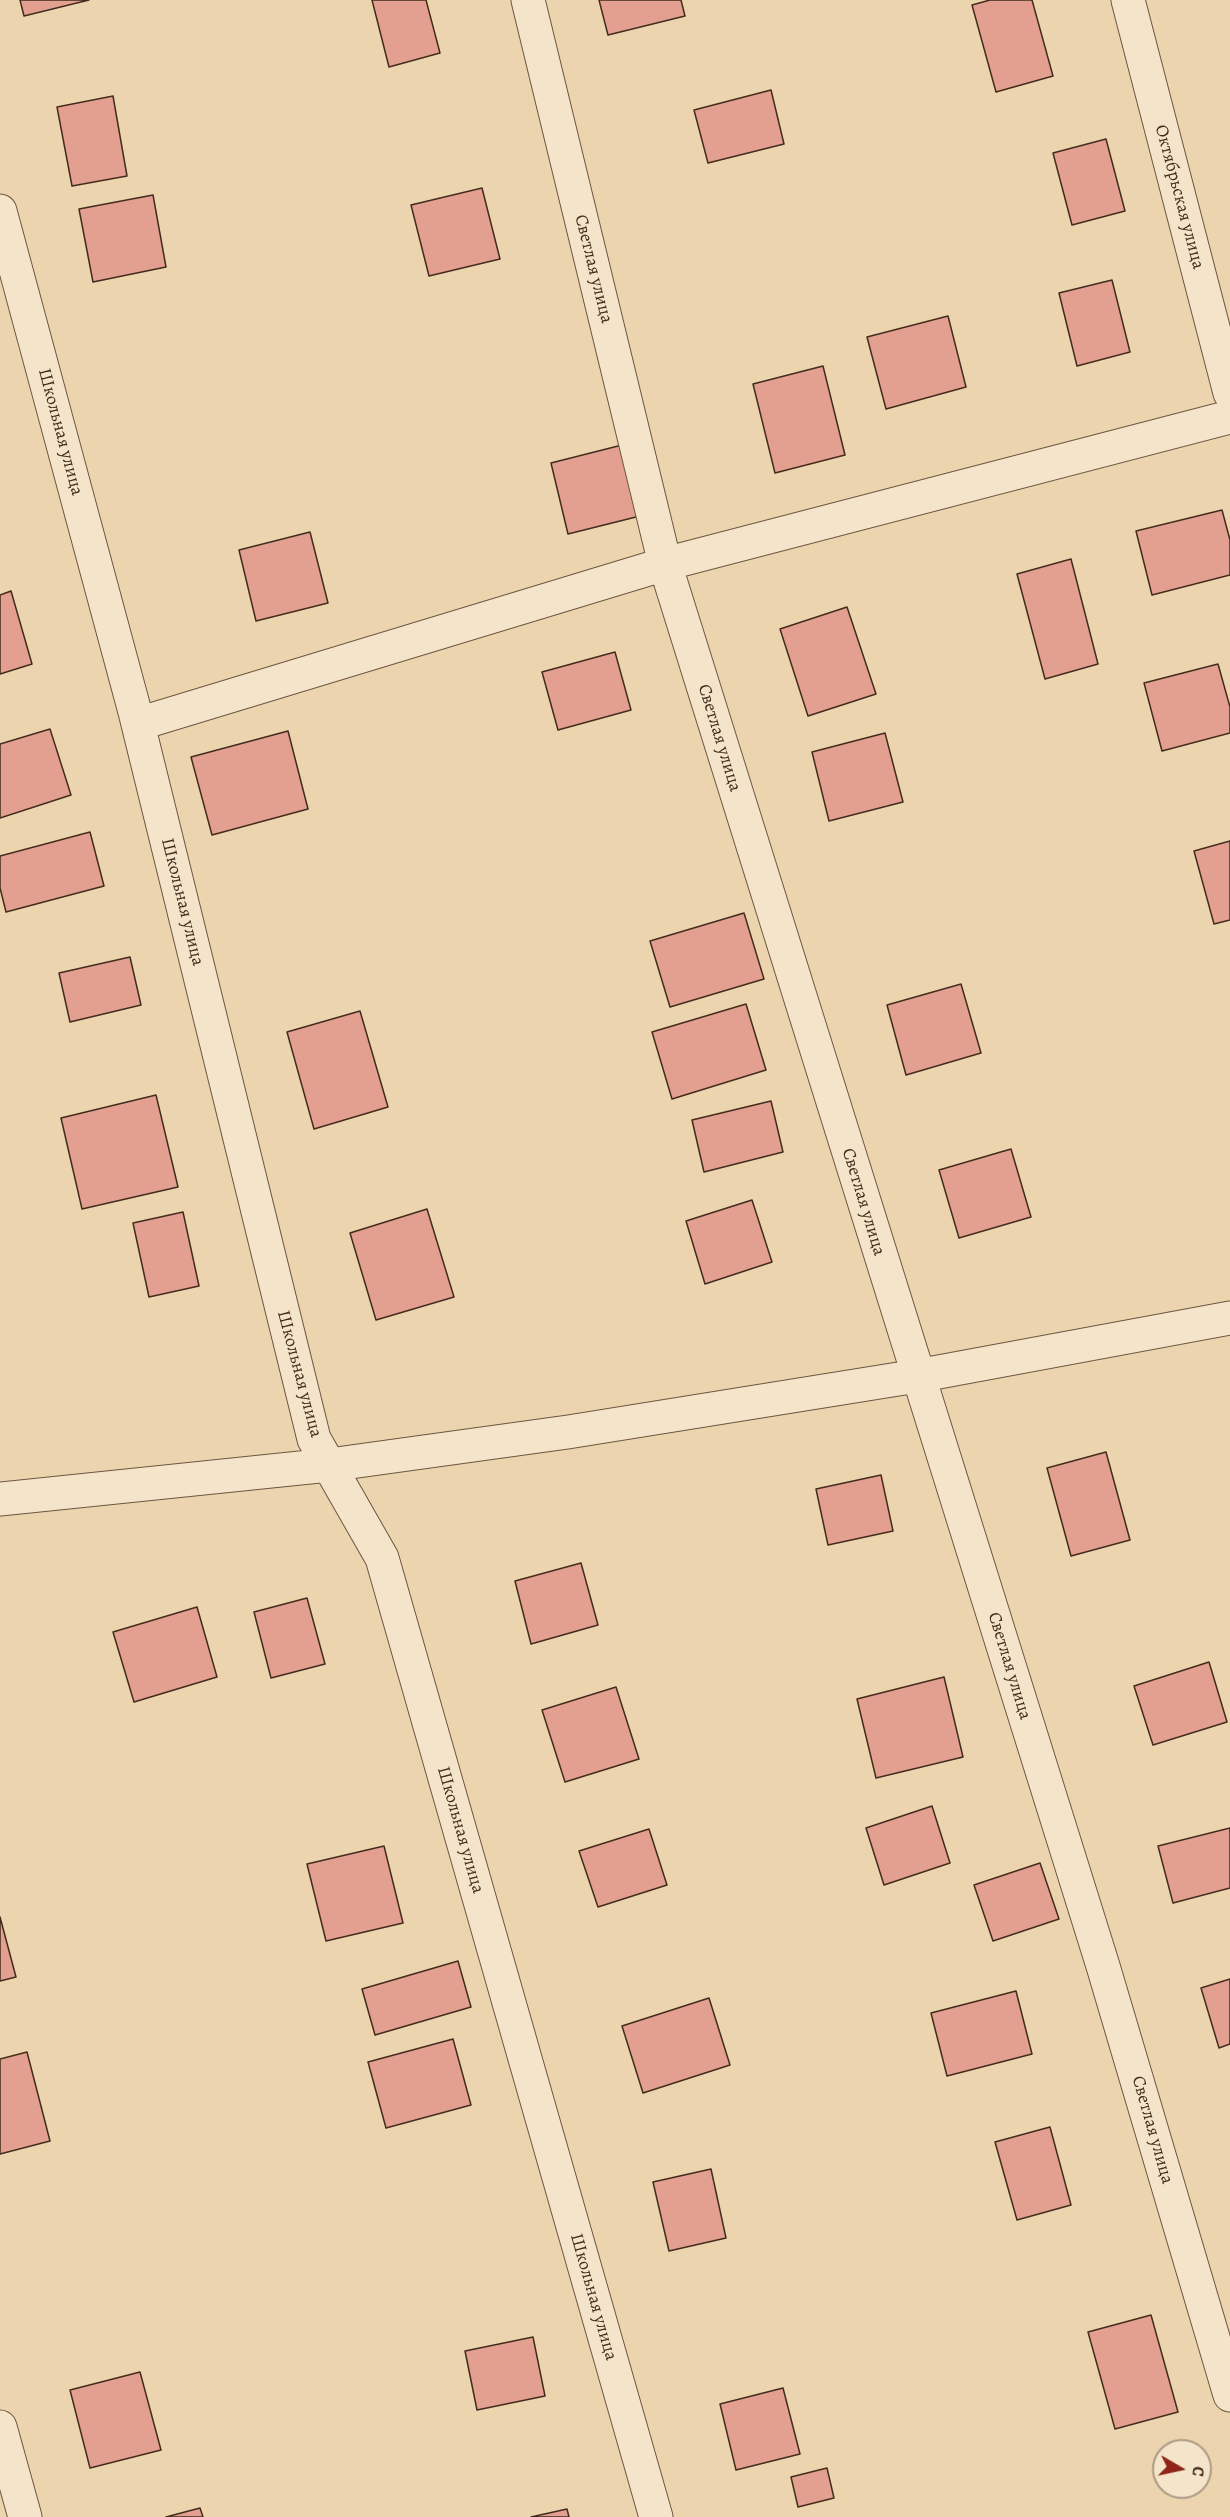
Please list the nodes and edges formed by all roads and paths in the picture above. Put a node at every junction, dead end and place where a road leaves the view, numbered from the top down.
1 (528, 0) edge
2 (1128, 0) edge
3 (0, 211) edge
4 (1230, 393) edge
5 (1230, 417) edge
6 (665, 564) junction
7 (138, 724) junction
8 (1230, 1318) edge
9 (917, 1376) junction
10 (330, 1465) junction
11 (0, 1499) edge
12 (1230, 2395) edge
13 (0, 2427) edge
14 (25, 2517) edge
15 (656, 2517) edge

1 - 6 street, Светлая улица
2 - 4 street, Октябрьская улица
3 - 7 street, Школьная улица
5 - 6 street
6 - 7 street
6 - 9 street, Светлая улица
7 - 10 street, Школьная улица
8 - 9 street
9 - 10 street
9 - 12 street, Светлая улица
10 - 11 street
10 - 15 street, Школьная улица
13 - 14 street

